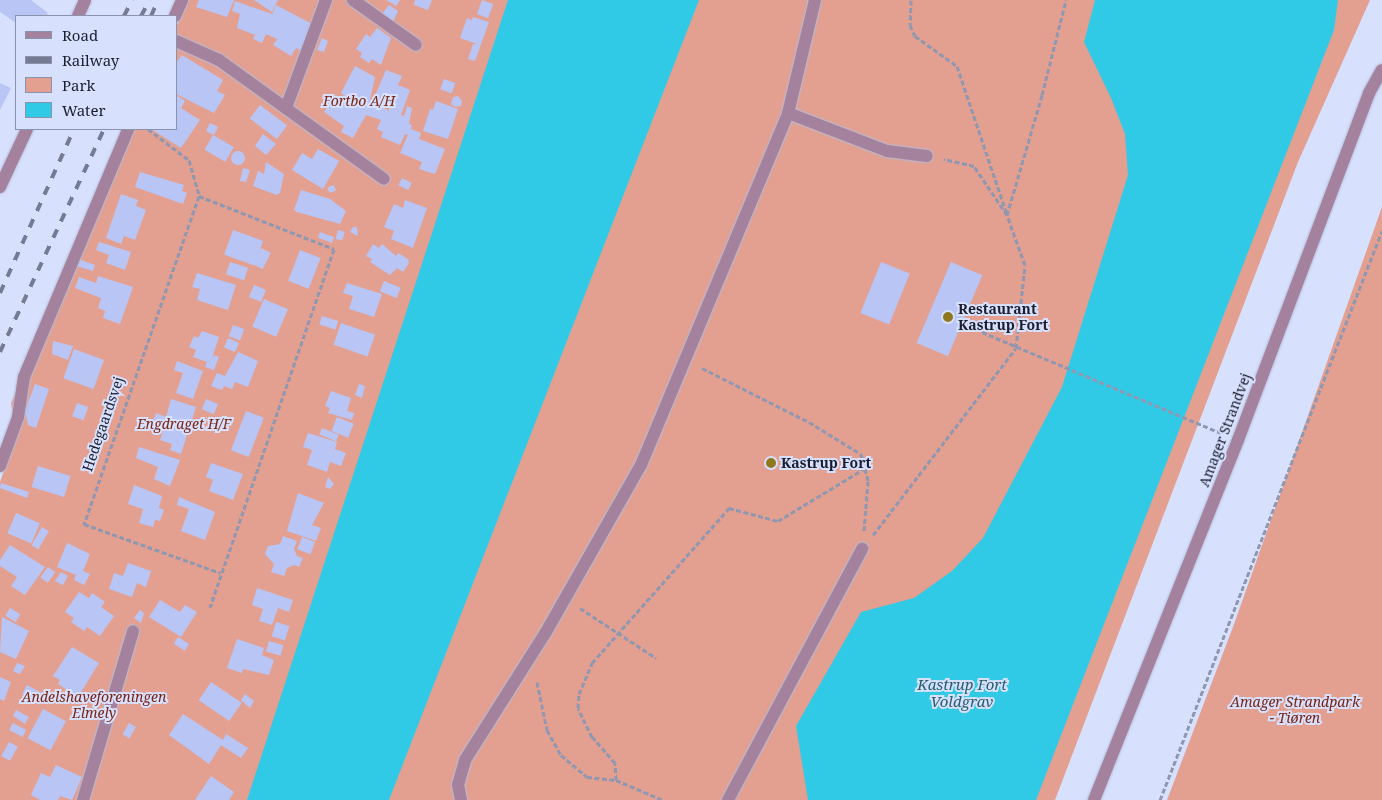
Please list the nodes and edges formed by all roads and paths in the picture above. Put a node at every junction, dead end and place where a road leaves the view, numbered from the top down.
1 (85, 0) edge
2 (182, 0) edge
3 (326, 0) edge
4 (353, 0) edge
5 (816, 0) edge
6 (911, 0) edge
7 (1066, 0) edge
8 (78, 15) edge
9 (175, 15) edge
10 (178, 42) edge
11 (416, 45) dead end
12 (1382, 70) edge
13 (286, 108) junction
14 (788, 113) junction
15 (26, 130) edge
16 (128, 130) edge
17 (149, 130) edge
18 (927, 156) joint
19 (384, 179) dead end
20 (0, 187) edge
21 (199, 196) junction
22 (1007, 216) junction
23 (1382, 230) edge
24 (982, 332) dead end
25 (1016, 348) junction
26 (685, 359) junction
27 (1200, 423) dead end
28 (0, 466) edge
29 (864, 468) junction
30 (862, 549) junction
31 (221, 573) junction
32 (210, 607) dead end
33 (580, 608) dead end
34 (133, 631) dead end
35 (620, 632) junction
36 (537, 646) junction
37 (656, 658) dead end
38 (616, 780) junction
39 (83, 800) edge
40 (461, 800) edge
41 (663, 800) edge
42 (728, 800) edge
43 (1094, 800) edge
44 (1160, 800) edge

1 - 8 street
2 - 9 street
3 - 13 street
4 - 11 street
5 - 14 street
6 - 22 path
7 - 22 path
10 - 13 street
12 - 43 street, Amager Strandvej
13 - 19 street
14 - 18 street
14 - 26 street
15 - 20 street
16 - 28 street
17 - 21 path
18 - 22 path
21 - 31 path
21 - 31 path, Hedegaardsvej
22 - 25 path
23 - 44 path
24 - 25 path
25 - 27 path
25 - 30 path
26 - 29 path
26 - 36 street
29 - 30 path
29 - 35 path
30 - 42 street
31 - 32 path
33 - 35 path
34 - 39 street
35 - 37 path
35 - 38 path
36 - 38 path
36 - 40 street
38 - 41 path

